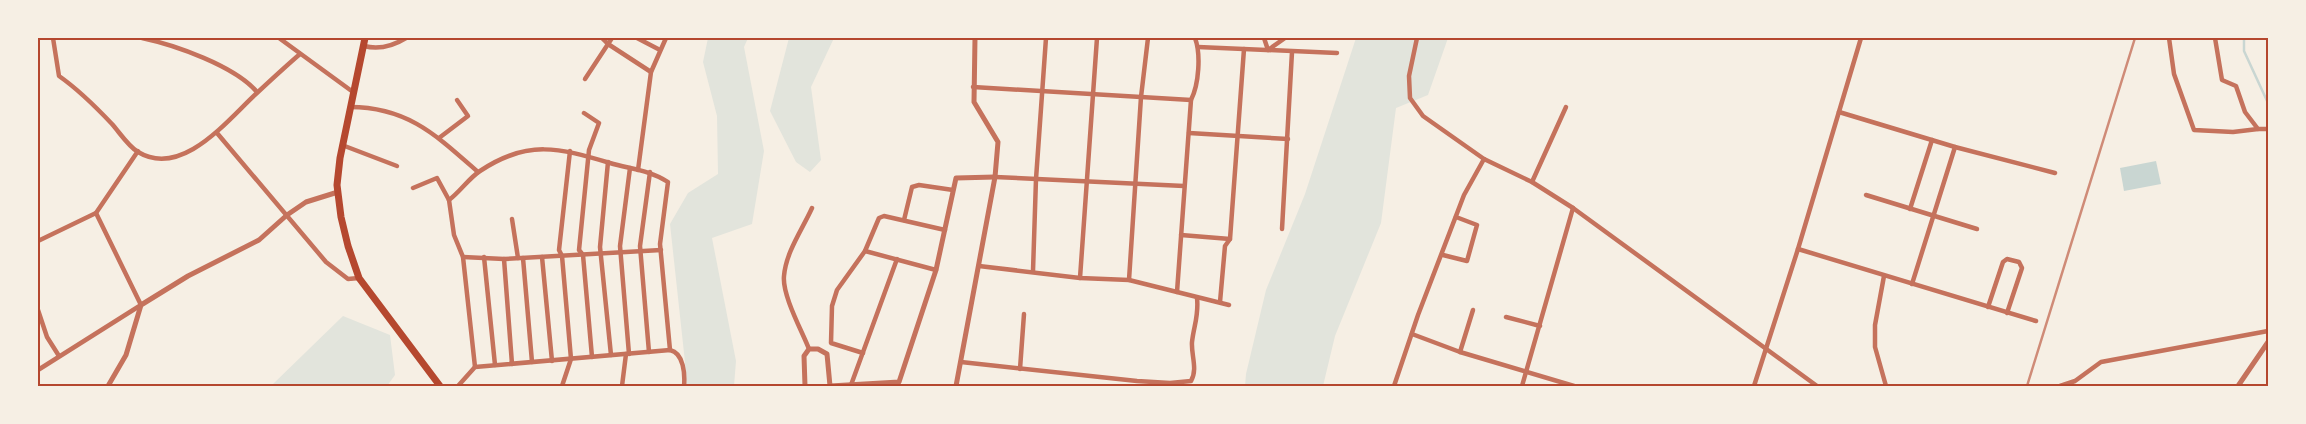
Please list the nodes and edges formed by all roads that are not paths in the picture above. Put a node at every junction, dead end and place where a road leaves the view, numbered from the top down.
1 (53, 38) edge
2 (142, 38) edge
3 (279, 38) edge
4 (365, 38) edge
5 (406, 38) edge
6 (602, 38) edge
7 (612, 38) edge
8 (638, 38) edge
9 (666, 38) edge
10 (975, 38) edge
11 (1046, 38) edge
12 (1097, 38) edge
13 (1148, 38) edge
14 (1195, 38) edge
15 (1264, 38) edge
16 (1285, 38) edge
17 (1417, 38) edge
18 (1861, 38) edge
19 (2170, 38) edge
20 (2215, 38) edge
21 (608, 44) junction
22 (364, 46) junction
23 (1198, 47) junction
24 (1244, 49) junction
25 (660, 50) junction
26 (1268, 50) junction
27 (1292, 52) junction
28 (1337, 53) dead end
29 (300, 54) junction
30 (651, 72) junction
31 (585, 79) dead end
32 (973, 88) junction
33 (1043, 91) junction
34 (257, 92) junction
35 (353, 92) junction
36 (1094, 95) junction
37 (1141, 97) junction
38 (457, 100) dead end
39 (1192, 100) junction
40 (349, 107) junction
41 (1566, 107) dead end
42 (1839, 112) junction
43 (584, 113) dead end
44 (2258, 129) junction
45 (2268, 129) edge
46 (217, 133) junction
47 (1189, 133) junction
48 (1238, 136) junction
49 (439, 138) junction
50 (1288, 139) junction
51 (1932, 140) junction
52 (342, 145) junction
53 (1955, 147) junction
54 (570, 151) junction
55 (138, 152) junction
56 (590, 156) junction
57 (1484, 159) junction
58 (608, 162) junction
59 (397, 166) dead end
60 (630, 168) junction
61 (638, 170) junction
62 (478, 172) junction
63 (650, 172) junction
64 (2055, 174) dead end
65 (995, 177) junction
66 (1036, 179) junction
67 (1088, 182) junction
68 (1532, 182) junction
69 (1135, 184) junction
70 (1184, 186) junction
71 (413, 188) dead end
72 (953, 190) junction
73 (338, 192) junction
74 (1866, 195) dead end
75 (449, 200) junction
76 (812, 208) dead end
77 (1573, 208) junction
78 (1910, 209) junction
79 (96, 213) junction
80 (287, 214) junction
81 (1933, 216) junction
82 (1456, 217) junction
83 (512, 218) dead end
84 (904, 220) junction
85 (1977, 229) dead end
86 (945, 230) junction
87 (1282, 230) dead end
88 (1181, 236) junction
89 (1230, 239) junction
90 (38, 241) edge
91 (1798, 249) junction
92 (660, 250) junction
93 (865, 250) junction
94 (641, 252) junction
95 (622, 254) junction
96 (582, 255) junction
97 (601, 255) junction
98 (1443, 255) junction
99 (562, 256) junction
100 (463, 257) junction
101 (484, 257) junction
102 (542, 257) junction
103 (520, 258) junction
104 (504, 259) junction
105 (898, 259) junction
106 (979, 266) junction
107 (936, 270) junction
108 (1033, 271) junction
109 (1884, 276) junction
110 (359, 278) junction
111 (1080, 278) junction
112 (1130, 280) junction
113 (1912, 284) junction
114 (1177, 292) junction
115 (1197, 298) junction
116 (1220, 302) junction
117 (142, 305) junction
118 (1229, 305) dead end
119 (1988, 307) junction
120 (38, 310) edge
121 (1473, 310) dead end
122 (2007, 313) junction
123 (1024, 314) dead end
124 (1506, 317) dead end
125 (2036, 321) dead end
126 (1540, 326) junction
127 (2268, 331) edge
128 (1412, 334) junction
129 (2268, 342) edge
130 (809, 349) junction
131 (1765, 349) junction
132 (670, 350) junction
133 (649, 352) junction
134 (1460, 352) junction
135 (863, 353) junction
136 (628, 354) junction
137 (59, 356) junction
138 (611, 356) junction
139 (592, 357) junction
140 (571, 359) junction
141 (552, 361) junction
142 (532, 362) junction
143 (961, 362) junction
144 (512, 364) junction
145 (495, 366) junction
146 (475, 367) junction
147 (1020, 369) junction
148 (38, 370) edge
149 (1527, 372) junction
150 (851, 385) junction
151 (108, 386) edge
152 (440, 386) edge
153 (458, 386) edge
154 (562, 386) edge
155 (622, 386) edge
156 (684, 386) edge
157 (805, 386) edge
158 (956, 386) edge
159 (1394, 386) edge
160 (1522, 386) edge
161 (1574, 386) edge
162 (1754, 386) edge
163 (1817, 386) edge
164 (1886, 386) edge
165 (2060, 386) edge
166 (2238, 386) edge

1 - 55 street
2 - 34 street
3 - 29 street
4 - 22 highway
5 - 22 street
6 - 21 street
7 - 21 street
8 - 25 street
9 - 25 street
10 - 32 street
11 - 33 street
12 - 36 street
13 - 37 street
14 - 23 street
15 - 26 street
16 - 26 street
17 - 57 street
18 - 42 street
19 - 44 street
20 - 44 street
21 - 30 street
21 - 31 street
22 - 35 highway
23 - 24 street
23 - 39 street
24 - 26 street
24 - 48 street
25 - 30 street
26 - 27 street
27 - 28 street
27 - 50 street
29 - 34 street
29 - 35 street
30 - 61 street
32 - 33 street
32 - 65 street
33 - 36 street
33 - 66 street
34 - 46 street
35 - 40 highway
36 - 37 street
36 - 67 street
37 - 39 street
37 - 69 street
38 - 49 street
39 - 47 street
40 - 49 street
40 - 52 highway
41 - 68 street
42 - 51 street
42 - 91 street
43 - 56 street
44 - 45 street
46 - 55 street
46 - 80 street
47 - 48 street
47 - 70 street
48 - 50 street
48 - 89 street
49 - 62 street
50 - 87 street
51 - 53 street
51 - 78 street
52 - 59 street
52 - 73 highway
53 - 64 street
53 - 81 street
54 - 56 street
54 - 62 street
54 - 99 street
55 - 79 street
56 - 58 street
56 - 96 street
57 - 68 street
57 - 82 street
58 - 60 street
58 - 97 street
60 - 61 street
60 - 95 street
61 - 63 street
62 - 75 street
63 - 92 street
63 - 94 street
65 - 66 street
65 - 72 street
65 - 106 street
66 - 67 street
66 - 108 street
67 - 69 street
67 - 111 street
68 - 77 street
69 - 70 street
69 - 112 street
70 - 88 street
71 - 75 street
72 - 84 street
72 - 86 street
73 - 80 street
73 - 110 highway
74 - 78 street
75 - 100 street
76 - 130 street
77 - 126 street
77 - 131 street
78 - 81 street
79 - 90 street
79 - 117 street
80 - 110 street
80 - 117 street
81 - 85 street
81 - 113 street
82 - 98 street
82 - 98 street
83 - 103 street
84 - 86 street
84 - 93 street
86 - 107 street
88 - 89 street
88 - 114 street
89 - 116 street
91 - 109 street
91 - 131 street
92 - 94 street
92 - 132 street
93 - 105 street
93 - 135 street
94 - 95 street
94 - 133 street
95 - 97 street
95 - 136 street
96 - 97 street
96 - 99 street
96 - 139 street
97 - 138 street
98 - 128 street
99 - 102 street
99 - 140 street
100 - 101 street
100 - 146 street
101 - 104 street
101 - 145 street
102 - 103 street
102 - 141 street
103 - 104 street
103 - 142 street
104 - 144 street
105 - 107 street
105 - 135 street
106 - 108 street
106 - 143 street
107 - 150 street
108 - 111 street
109 - 113 street
109 - 164 street
110 - 152 highway
111 - 112 street
112 - 114 street
113 - 119 street
114 - 115 street
115 - 116 street
115 - 147 street
116 - 118 street
117 - 137 street
117 - 151 street
119 - 122 street
119 - 122 street
120 - 137 street
121 - 134 street
122 - 125 street
123 - 147 street
124 - 126 street
126 - 149 street
127 - 165 street
128 - 134 street
128 - 159 street
129 - 166 street
130 - 150 street
130 - 157 street
131 - 162 street
131 - 163 street
132 - 133 street
132 - 156 street
133 - 136 street
134 - 149 street
135 - 150 street
136 - 138 street
136 - 155 street
137 - 148 street
138 - 139 street
139 - 140 street
140 - 141 street
140 - 154 street
141 - 142 street
142 - 144 street
143 - 147 street
143 - 158 street
144 - 145 street
145 - 146 street
146 - 153 street
149 - 160 street
149 - 161 street

